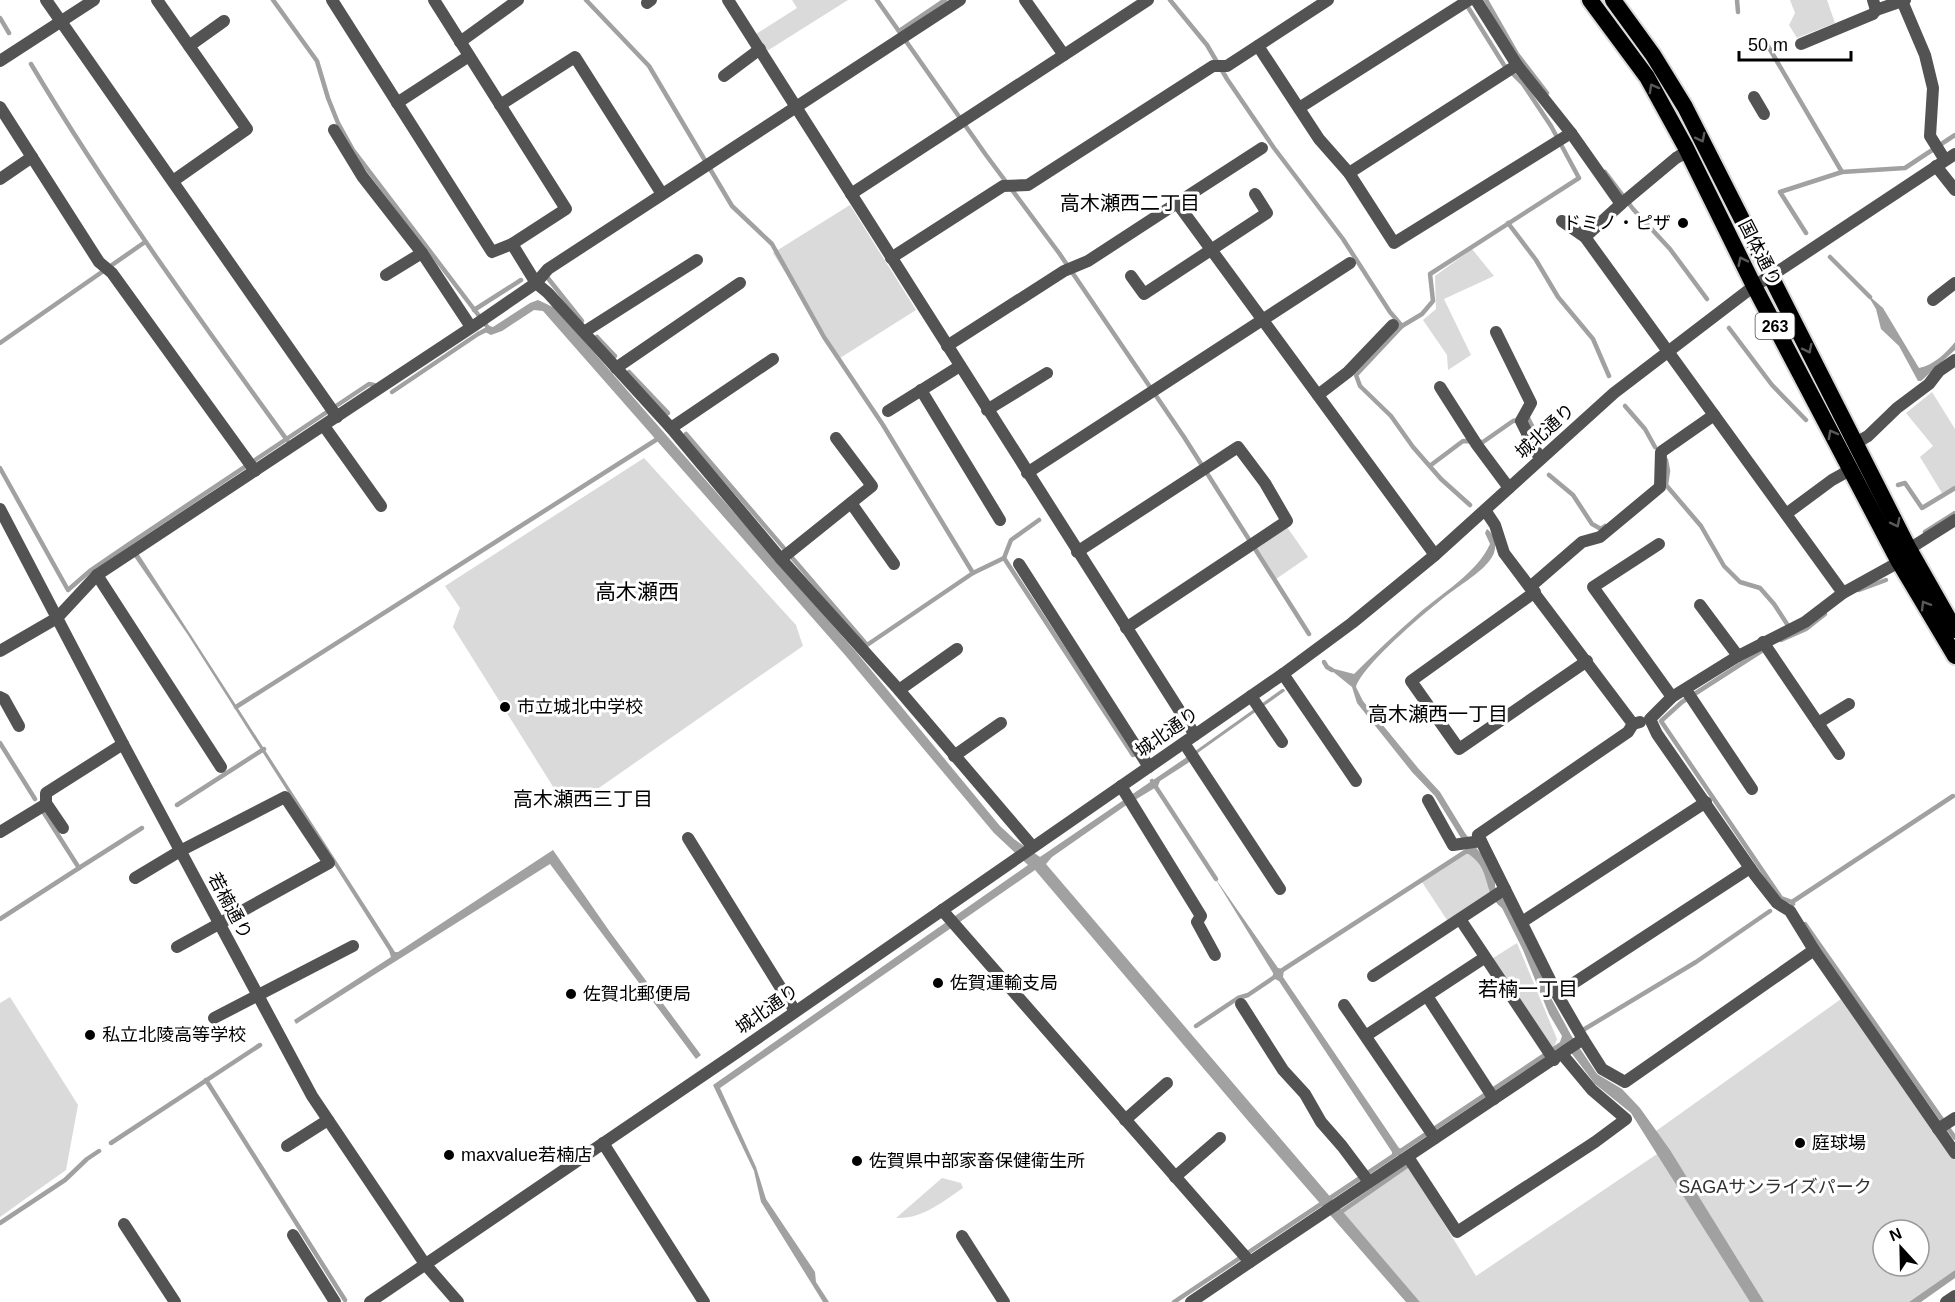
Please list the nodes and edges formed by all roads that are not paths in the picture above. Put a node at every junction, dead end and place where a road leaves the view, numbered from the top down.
1 (46, 0) edge
2 (94, 0) edge
3 (157, 0) edge
4 (332, 0) edge
5 (434, 0) edge
6 (518, 0) edge
7 (728, 0) edge
8 (960, 0) edge
9 (1025, 0) edge
10 (1148, 0) edge
11 (1328, 0) edge
12 (1476, 0) edge
13 (1590, 0) edge
14 (1613, 0) edge
15 (1904, 1) edge
16 (1466, 2) edge
17 (945, 4) edge
18 (1874, 5) edge
19 (224, 21) dead end
20 (61, 22) junction
21 (460, 42) junction
22 (1801, 44) dead end
23 (189, 46) junction
24 (1258, 46) junction
25 (760, 49) junction
26 (1064, 55) junction
27 (469, 56) junction
28 (0, 61) edge
29 (1512, 68) junction
30 (724, 76) dead end
31 (1754, 97) dead end
32 (397, 103) junction
33 (500, 105) junction
34 (0, 107) edge
35 (795, 107) junction
36 (1299, 108) junction
37 (1764, 114) dead end
38 (334, 130) dead end
39 (1563, 138) junction
40 (1262, 148) dead end
41 (1688, 151) junction
42 (1945, 156) edge
43 (32, 157) junction
44 (1348, 173) junction
45 (0, 179) edge
46 (173, 181) junction
47 (1955, 190) edge
48 (662, 194) junction
49 (851, 194) junction
50 (1255, 195) dead end
51 (1626, 200) junction
52 (1177, 203) junction
53 (1562, 221) dead end
54 (1586, 237) junction
55 (512, 244) junction
56 (1212, 250) junction
57 (422, 253) junction
58 (891, 258) junction
59 (697, 260) dead end
60 (1350, 263) dead end
61 (386, 275) dead end
62 (1131, 276) dead end
63 (1771, 276) junction
64 (536, 283) junction
65 (740, 283) dead end
66 (1955, 283) edge
67 (1754, 286) junction
68 (1933, 300) dead end
69 (1263, 321) junction
70 (1393, 325) dead end
71 (473, 326) junction
72 (584, 332) junction
73 (1496, 332) dead end
74 (947, 346) junction
75 (1667, 351) junction
76 (773, 359) dead end
77 (1955, 360) edge
78 (960, 366) junction
79 (616, 368) junction
80 (1047, 373) dead end
81 (1440, 387) dead end
82 (921, 390) junction
83 (1318, 395) junction
84 (987, 410) junction
85 (334, 411) junction
86 (888, 411) dead end
87 (1714, 415) junction
88 (324, 426) junction
89 (671, 428) junction
90 (836, 438) dead end
91 (1856, 443) junction
92 (1540, 459) junction
93 (252, 467) junction
94 (1850, 470) junction
95 (1027, 473) junction
96 (1509, 488) junction
97 (851, 503) junction
98 (381, 506) dead end
99 (0, 509) edge
100 (1485, 510) junction
101 (1786, 514) junction
102 (1000, 520) dead end
103 (1955, 520) edge
104 (1659, 544) dead end
105 (1909, 549) junction
106 (1077, 552) junction
107 (1434, 555) junction
108 (781, 559) junction
109 (1899, 562) junction
110 (894, 564) dead end
111 (1019, 564) dead end
112 (98, 575) junction
113 (1532, 589) junction
114 (1843, 593) junction
115 (1700, 605) dead end
116 (57, 618) junction
117 (1126, 628) junction
118 (1955, 630) edge
119 (1763, 642) junction
120 (957, 649) dead end
121 (0, 651) edge
122 (1738, 656) junction
123 (1955, 656) edge
124 (1587, 661) junction
125 (1283, 674) junction
126 (899, 690) junction
127 (1686, 690) junction
128 (0, 697) edge
129 (1672, 698) junction
130 (1256, 704) junction
131 (1849, 704) dead end
132 (1650, 720) junction
133 (1001, 723) dead end
134 (1818, 723) junction
135 (1633, 724) junction
136 (19, 726) dead end
137 (1195, 735) junction
138 (1282, 742) dead end
139 (123, 744) junction
140 (1190, 752) junction
141 (1839, 754) dead end
142 (954, 756) junction
143 (221, 767) dead end
144 (1149, 767) junction
145 (1356, 782) dead end
146 (1752, 789) dead end
147 (1124, 790) junction
148 (1428, 800) dead end
149 (1706, 802) junction
150 (46, 803) junction
151 (63, 828) dead end
152 (0, 832) edge
153 (688, 838) dead end
154 (1477, 842) junction
155 (1032, 846) junction
156 (180, 851) junction
157 (1750, 868) junction
158 (135, 878) dead end
159 (1280, 889) dead end
160 (1505, 889) junction
161 (946, 914) junction
162 (1460, 919) junction
163 (1522, 922) junction
164 (219, 924) junction
165 (353, 946) dead end
166 (177, 947) dead end
167 (1814, 950) junction
168 (1215, 955) dead end
169 (1484, 958) junction
170 (1373, 976) dead end
171 (1557, 994) junction
172 (257, 995) junction
173 (1427, 996) junction
174 (1241, 1004) dead end
175 (1344, 1005) dead end
176 (795, 1011) junction
177 (214, 1018) dead end
178 (1366, 1035) junction
179 (1583, 1039) junction
180 (1554, 1054) junction
181 (1167, 1083) dead end
182 (1491, 1094) junction
183 (328, 1120) junction
184 (1125, 1120) junction
185 (1947, 1123) edge
186 (1221, 1138) dead end
187 (1435, 1138) junction
188 (603, 1143) junction
189 (287, 1146) dead end
190 (1955, 1153) edge
191 (1408, 1156) junction
192 (1175, 1177) junction
193 (1369, 1182) junction
194 (124, 1224) dead end
195 (293, 1235) dead end
196 (962, 1236) dead end
197 (1246, 1258) junction
198 (425, 1264) junction
199 (1955, 1296) edge
200 (175, 1302) edge
201 (335, 1302) edge
202 (370, 1302) edge
203 (458, 1302) edge
204 (704, 1302) edge
205 (1004, 1302) edge
206 (1191, 1302) edge
207 (1946, 1302) edge

1 - 20 street
2 - 20 street
3 - 23 street
4 - 32 street
5 - 21 street
6 - 21 street
7 - 25 street
8 - 17 street
9 - 26 street
10 - 26 street
11 - 24 street
12 - 29 street
41 -> 13 highway, 国体通り / 263
14 -> 63 highway, 国体通り / 263
15 - 18 street
15 - 42 street
16 - 36 street
17 - 35 street
18 - 22 street
19 - 23 street
20 - 28 street
20 - 46 street
21 - 27 street
23 - 46 street
24 - 36 street
24 - 58 street
25 - 30 street
25 - 35 street
26 - 49 street
27 - 32 street
27 - 33 street
29 - 39 street
29 - 44 street
31 - 37 street
32 - 55 street
33 - 48 street
33 - 55 street
34 - 43 street
35 - 48 street
35 - 49 street
36 - 44 street
38 - 57 street
39 - 44 street
39 - 51 street
40 - 52 street
41 - 51 street
67 -> 41 highway, 国体通り / 263
42 - 47 street
42 - 63 street, 城北通り
43 - 45 street
43 - 93 street
46 - 85 street
48 - 64 street
49 - 58 street
50 - 56 street
51 - 54 street
52 - 56 street
52 - 74 street
53 - 54 street
54 - 75 street
55 - 64 street
56 - 62 street
56 - 69 street
57 - 61 street
57 - 71 street
58 - 74 street
59 - 72 street
60 - 69 street
63 - 67 street, 城北通り
63 -> 91 highway, 国体通り / 263
64 - 71 street
64 - 72 street
65 - 79 street
66 - 68 street
67 - 75 street, 城北通り
94 -> 67 highway, 国体通り / 263
69 - 83 street
69 - 95 street
70 - 83 street
71 - 85 street
72 - 79 street
73 - 92 street
74 - 78 street
75 - 87 street
75 - 92 street, 城北通り
76 - 89 street
77 - 91 street
78 - 82 street
78 - 84 street
79 - 89 street
80 - 84 street
81 - 96 street
82 - 86 street
82 - 102 street
83 - 107 street
84 - 95 street
85 - 88 street
87 - 101 street
87 - 113 street
88 - 93 street
88 - 98 street
89 - 108 street
90 - 97 street
91 -> 105 highway, 国体通り / 263
92 - 96 street, 城北通り
93 - 112 street
94 - 101 street
94 - 109 highway, 国体通り / 263
95 - 106 street
96 - 100 street, 城北通り
97 - 108 street
97 - 110 street
99 - 116 street, 若楠通り
100 - 107 street, 城北通り
100 - 113 street
101 - 114 street
103 - 105 street
104 - 129 street
105 - 118 highway, 国体通り / 263
106 - 117 street
106 - 117 street
107 - 125 street, 城北通り
108 - 126 street
109 - 114 street
123 -> 109 highway, 国体通り / 263
111 - 144 street
112 - 116 street
112 - 143 street
113 - 124 street
113 - 124 street
114 - 119 street
115 - 122 street
116 - 121 street
116 - 139 street, 若楠通り
117 - 137 street
119 - 122 street
119 - 134 street
120 - 126 street
122 - 127 street
124 - 135 street
125 - 130 street, 城北通り
125 - 145 street
126 - 142 street
127 - 129 street
127 - 146 street
128 - 136 street
129 - 132 street
130 - 137 street, 城北通り
130 - 138 street
131 - 134 street
132 - 135 street
132 - 149 street
133 - 142 street
134 - 141 street
135 - 154 street
137 - 140 street, 城北通り
139 - 150 street
139 - 156 street, 若楠通り
140 - 144 street, 城北通り
140 - 159 street
142 - 155 street
144 - 147 street, 城北通り
147 - 155 street, 城北通り
147 - 168 street
148 - 154 street
149 - 157 street
149 - 163 street
150 - 151 street
150 - 152 street
153 - 176 street
154 - 160 street
155 - 161 street, 城北通り
156 - 158 street
156 - 164 street, 若楠通り
156 - 164 street
157 - 167 street
157 - 171 street
160 - 162 street
160 - 163 street
161 - 176 street, 城北通り
161 - 184 street
162 - 169 street
162 - 170 street
163 - 171 street
164 - 166 street
164 - 172 street, 若楠通り
165 - 172 street
167 - 179 street
167 - 185 street
169 - 173 street
169 - 180 street
171 - 179 street
172 - 177 street
172 - 183 street, 若楠通り
173 - 178 street
173 - 182 street
174 - 193 street
175 - 178 street
176 - 188 street, 城北通り
178 - 187 street
179 - 180 street
180 - 182 street
180 - 191 street
181 - 184 street
182 - 187 street
183 - 189 street
183 - 198 street, 若楠通り
184 - 192 street
185 - 190 street
186 - 192 street
187 - 191 street
188 - 198 street, 城北通り
188 - 204 street
191 - 193 street
192 - 197 street
193 - 197 street
194 - 200 street
195 - 201 street
196 - 205 street
197 - 206 street
198 - 202 street, 城北通り
198 - 203 street, 若楠通り
199 - 207 street

